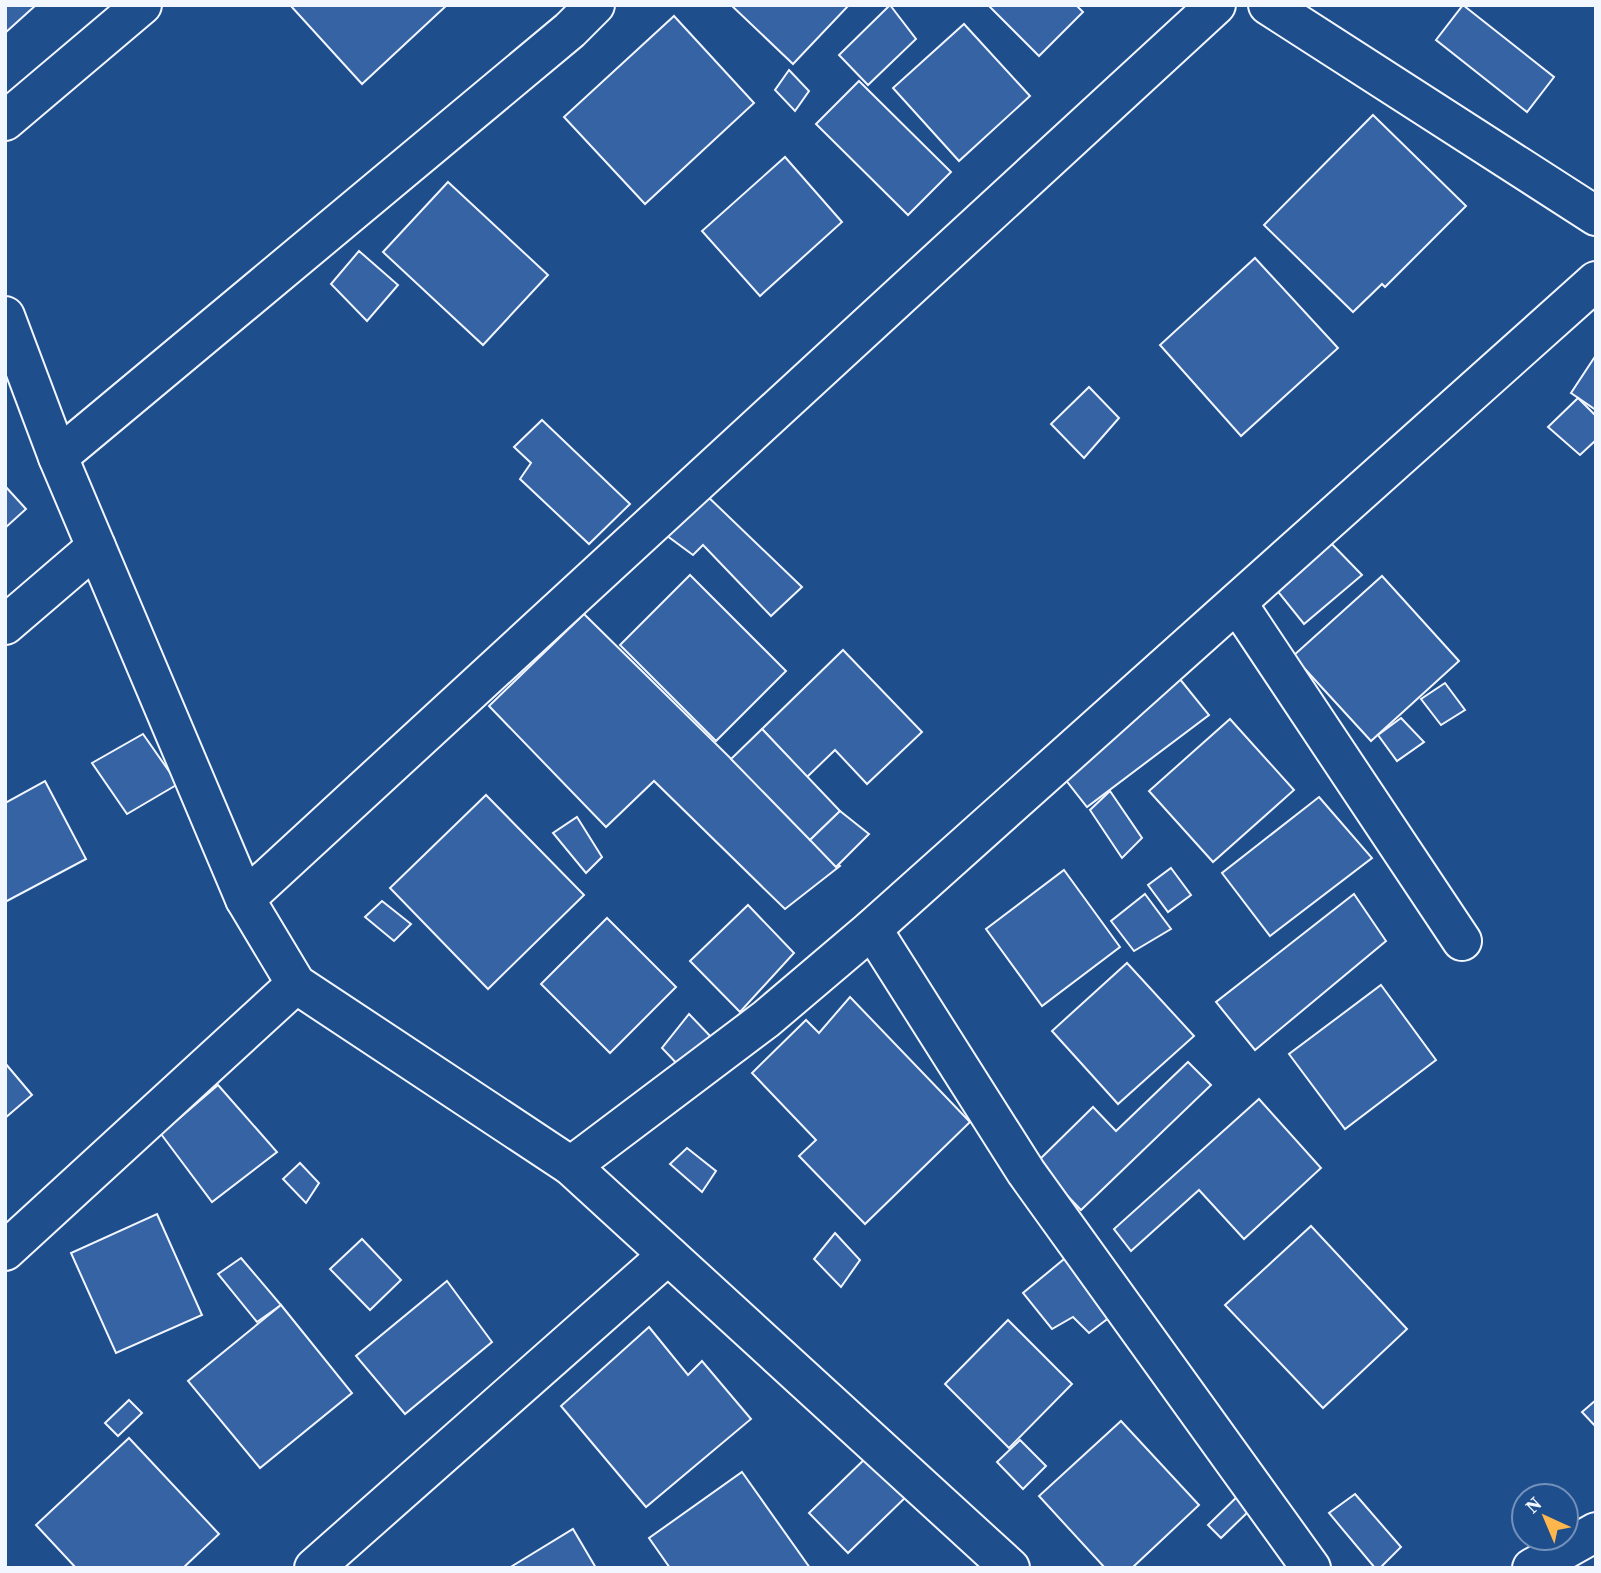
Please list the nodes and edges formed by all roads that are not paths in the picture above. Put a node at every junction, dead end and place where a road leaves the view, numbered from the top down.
1 (142, 5) edge
2 (595, 5) edge
3 (1216, 5) edge
4 (1268, 5) edge
5 (5, 121) edge
6 (1596, 216) edge
7 (1596, 281) edge
8 (5, 316) edge
9 (58, 457) junction
10 (96, 547) junction
11 (1237, 603) junction
12 (5, 625) edge
13 (245, 900) junction
14 (872, 929) junction
15 (1462, 941) dead end
16 (296, 984) junction
17 (571, 1166) junction
18 (5, 1251) edge
19 (668, 1255) junction
20 (1596, 1531) edge
21 (314, 1568) edge
22 (1010, 1568) edge
23 (1311, 1568) edge
24 (1532, 1568) edge

1 - 5 street
2 - 9 street
3 - 13 street
4 - 6 street
7 - 11 street
8 - 9 street
9 - 10 street
10 - 12 street
10 - 13 street
11 - 14 street
11 - 15 street
13 - 16 street
14 - 17 street
14 - 23 street
16 - 17 street
16 - 18 street
17 - 19 street
19 - 21 street
19 - 22 street
20 - 24 street

